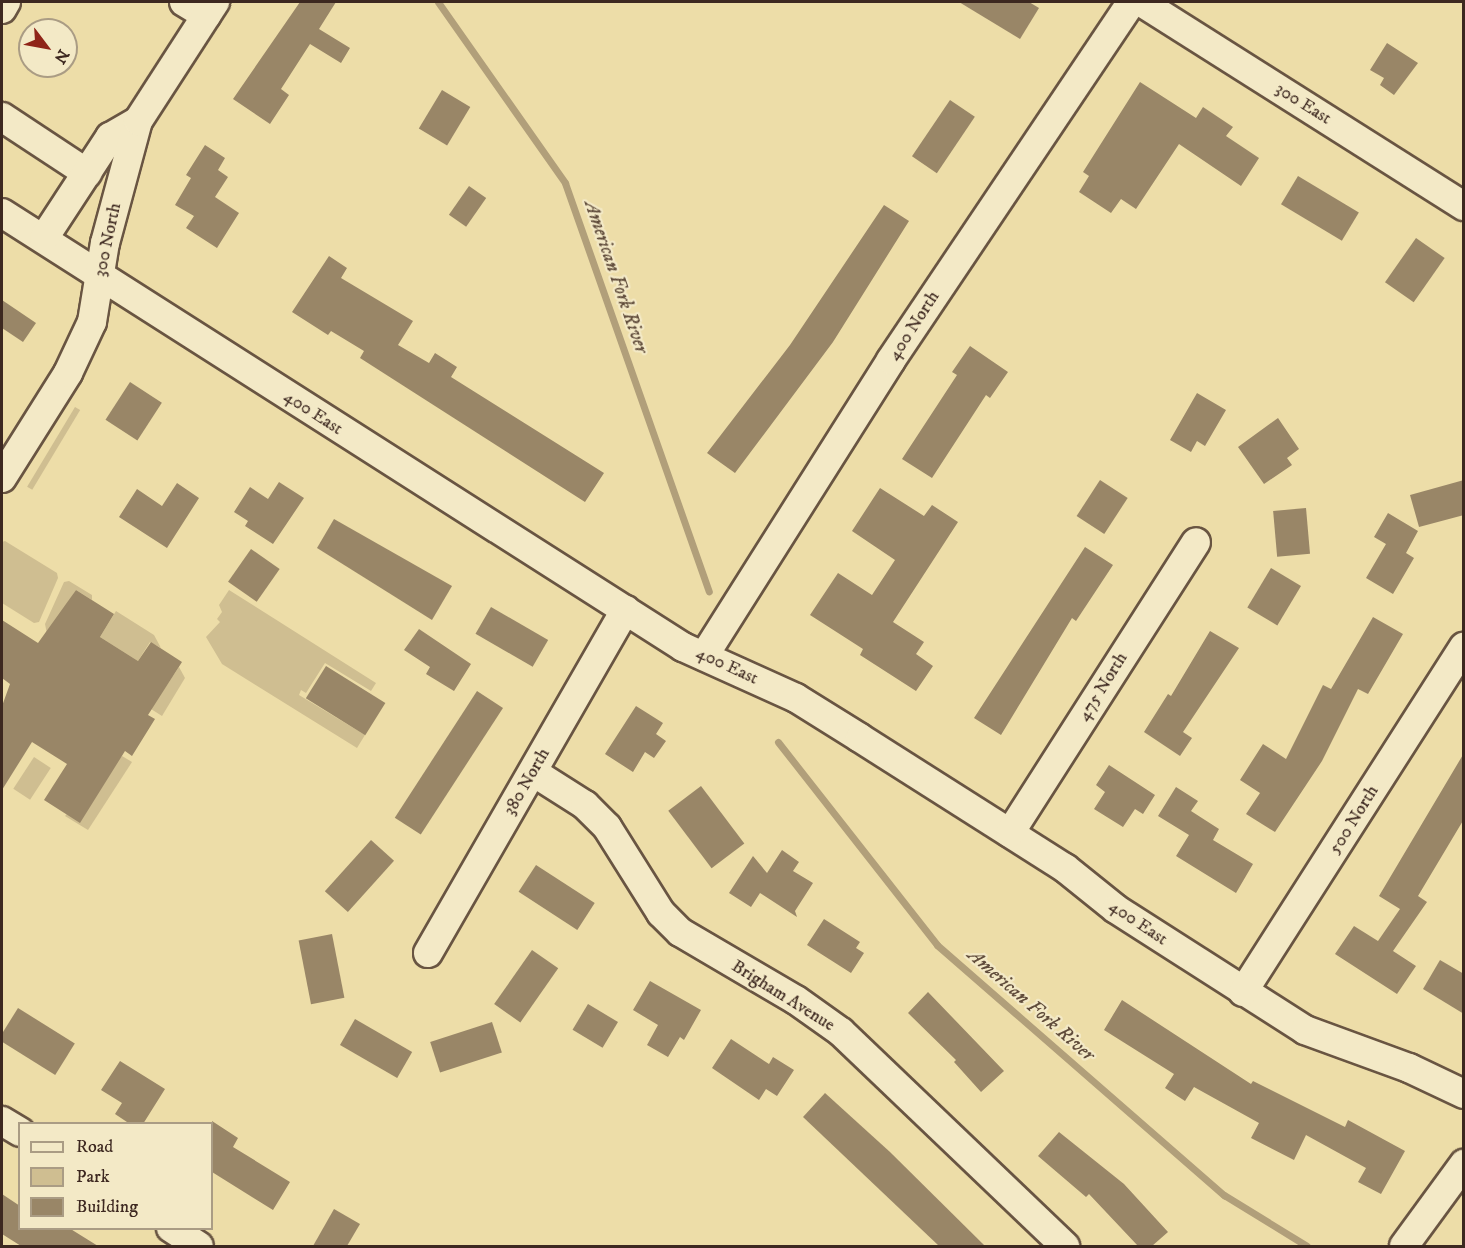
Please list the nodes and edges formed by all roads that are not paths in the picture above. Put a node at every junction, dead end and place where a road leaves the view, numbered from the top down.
1 (6, 2) edge
2 (1132, 2) edge
3 (1142, 2) edge
4 (202, 6) edge
5 (2, 9) edge
6 (2, 117) edge
7 (138, 121) junction
8 (87, 172) junction
9 (1464, 206) edge
10 (2, 213) edge
11 (44, 238) junction
12 (99, 274) junction
13 (2, 478) edge
14 (1196, 542) dead end
15 (625, 610) junction
16 (1464, 647) edge
17 (705, 656) junction
18 (533, 772) junction
19 (1010, 833) junction
20 (428, 953) dead end
21 (1243, 992) junction
22 (1464, 1094) edge
23 (2, 1120) edge
24 (18, 1131) edge
25 (1464, 1164) edge
26 (1065, 1246) edge
27 (1404, 1246) edge

1 - 5 street
2 - 17 street, 400 North
3 - 9 street, 300 East
4 - 7 street, 300 North
6 - 8 street
7 - 8 street
7 - 12 street, 300 North
8 - 11 street
10 - 11 street, 400 East
11 - 12 street, 400 East
12 - 13 street, 300 North
12 - 15 street, 400 East
14 - 19 street, 475 North
15 - 17 street, 400 East
15 - 18 street, 380 North
16 - 21 street, 500 North
17 - 19 street, 400 East
18 - 20 street, 380 North
18 - 26 street, Brigham Avenue
19 - 21 street, 400 East
21 - 22 street, 400 East
23 - 24 street
25 - 27 street

